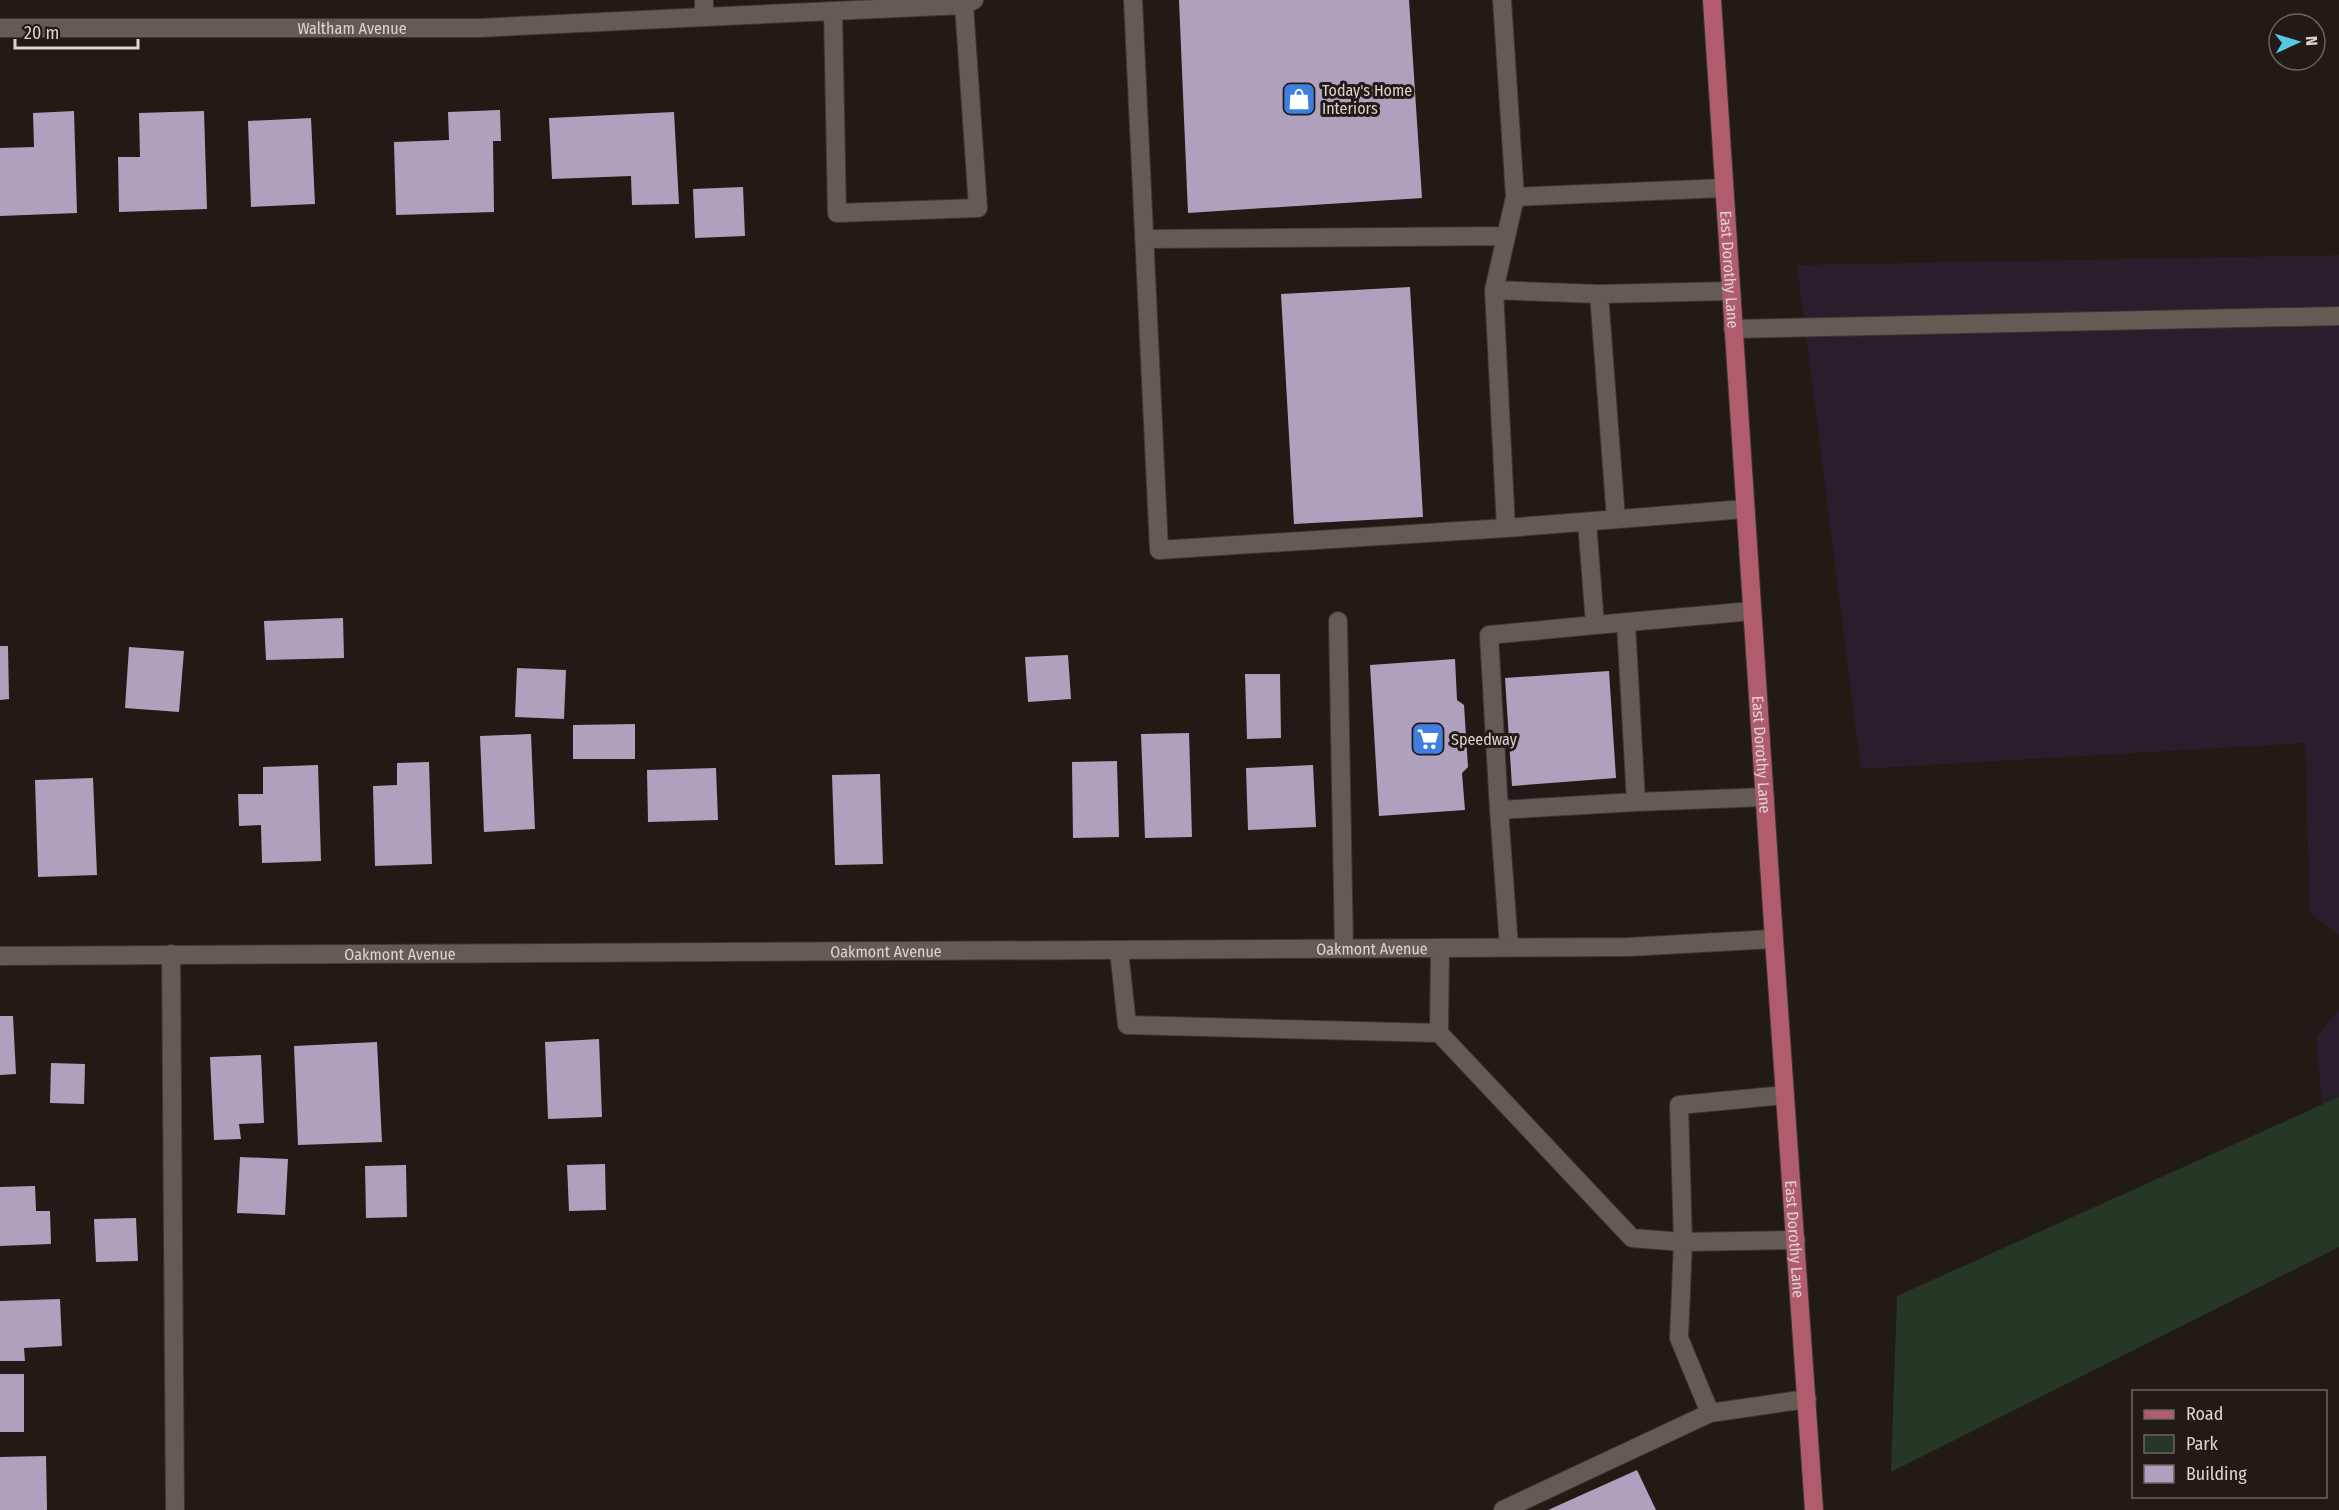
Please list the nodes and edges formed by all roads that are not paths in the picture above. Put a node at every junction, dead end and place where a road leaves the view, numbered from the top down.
1 (1133, 0) edge
2 (1502, 0) edge
3 (1712, 0) edge
4 (970, 2) edge
5 (704, 8) edge
6 (833, 11) junction
7 (0, 28) edge
8 (1724, 188) junction
9 (1515, 197) junction
10 (1506, 236) junction
11 (1144, 239) junction
12 (1494, 290) junction
13 (1731, 291) junction
14 (1599, 294) junction
15 (2339, 316) edge
16 (1732, 329) junction
17 (1745, 509) junction
18 (1616, 519) junction
19 (1587, 522) junction
20 (1506, 528) junction
21 (1752, 611) junction
22 (1338, 621) dead end
23 (1626, 622) junction
24 (1595, 625) junction
25 (1765, 797) junction
26 (1636, 802) junction
27 (1499, 810) junction
28 (1774, 939) junction
29 (1509, 947) junction
30 (1344, 948) junction
31 (1440, 948) junction
32 (1119, 950) junction
33 (171, 954) junction
34 (0, 956) edge
35 (1439, 1033) junction
36 (1785, 1095) junction
37 (1796, 1240) junction
38 (1683, 1242) junction
39 (1807, 1399) junction
40 (1710, 1413) junction
41 (175, 1510) edge
42 (1503, 1510) edge
43 (1814, 1510) edge

1 - 11 street
2 - 9 street
3 - 8 main road, East Dorothy Lane
4 - 6 street, Waltham Avenue
4 - 6 street
5 - 6 street, Waltham Avenue
5 - 7 street, Waltham Avenue
8 - 9 street
8 - 13 main road, East Dorothy Lane
9 - 10 street
10 - 11 street
10 - 12 street
11 - 20 street
12 - 14 street
12 - 20 street
13 - 14 street
13 - 16 main road, East Dorothy Lane
14 - 18 street
15 - 16 street
16 - 17 main road, East Dorothy Lane
17 - 18 street
17 - 21 main road, East Dorothy Lane
18 - 19 street
19 - 20 street
19 - 24 street
21 - 23 street
21 - 25 main road, East Dorothy Lane
22 - 30 street
23 - 24 street
23 - 26 street
24 - 27 street
25 - 26 street
25 - 28 main road, East Dorothy Lane
26 - 27 street
27 - 29 street
28 - 29 street, Oakmont Avenue
28 - 36 main road, East Dorothy Lane
29 - 31 street, Oakmont Avenue
30 - 31 street, Oakmont Avenue
30 - 32 street, Oakmont Avenue
31 - 35 street
32 - 33 street, Oakmont Avenue
32 - 35 street
33 - 34 street, Oakmont Avenue
33 - 41 street
35 - 38 street
36 - 37 main road, East Dorothy Lane
36 - 38 street
37 - 38 street
37 - 39 main road, East Dorothy Lane
38 - 40 street
39 - 40 street
39 - 43 main road, East Dorothy Lane
40 - 42 street

